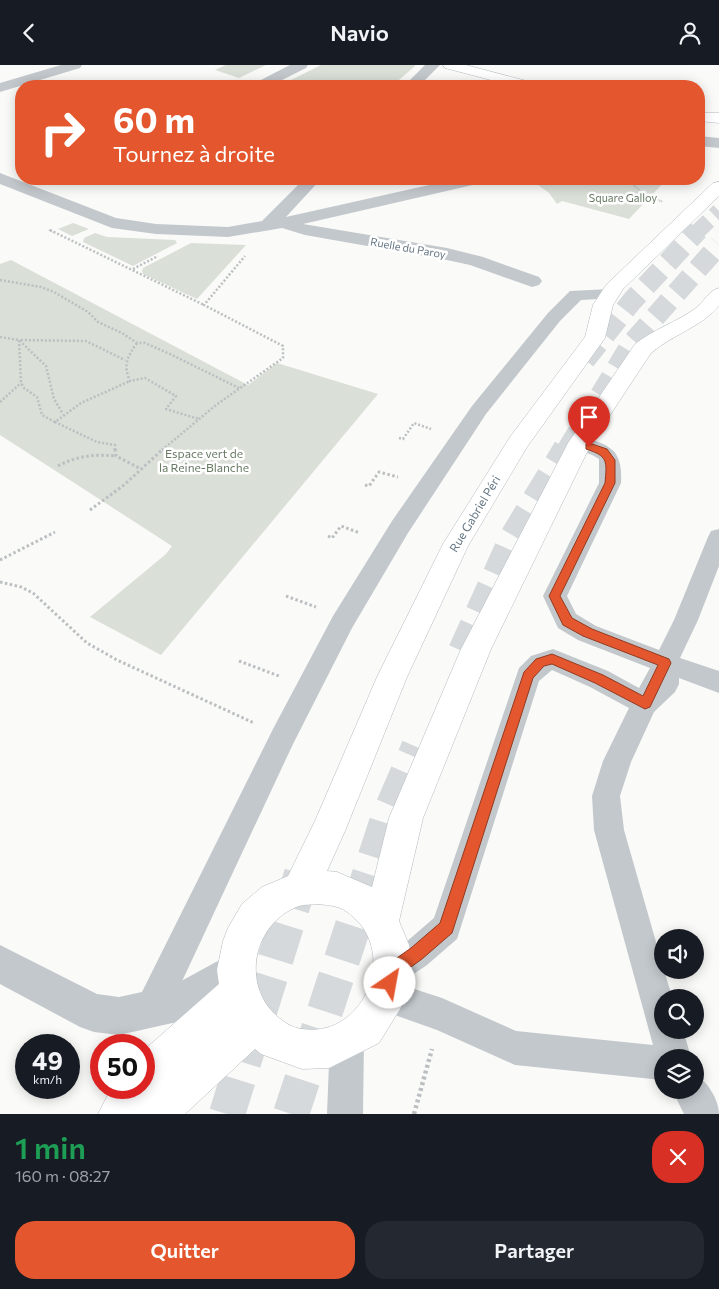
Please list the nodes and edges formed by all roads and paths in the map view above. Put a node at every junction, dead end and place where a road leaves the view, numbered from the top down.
1 (75, 65) edge
2 (301, 65) edge
3 (433, 65) edge
4 (450, 65) edge
5 (26, 80) edge
6 (272, 80) edge
7 (417, 80) edge
8 (506, 80) edge
9 (15, 83) edge
10 (0, 88) edge
11 (705, 109) edge
12 (719, 109) edge
13 (705, 117) edge
14 (719, 118) edge
15 (705, 142) edge
16 (719, 143) edge
17 (0, 178) edge
18 (15, 184) edge
19 (17, 185) edge
20 (308, 185) edge
21 (451, 185) edge
22 (631, 185) edge
23 (719, 187) edge
24 (646, 195) dead end
25 (275, 225) junction
26 (49, 230) dead end
27 (247, 254) dead end
28 (0, 280) edge
29 (532, 281) dead end
30 (610, 294) junction
31 (719, 294) edge
32 (204, 305) junction
33 (0, 337) edge
34 (19, 340) junction
35 (137, 343) junction
36 (125, 359) junction
37 (130, 381) junction
38 (21, 383) junction
39 (239, 388) junction
40 (0, 402) edge
41 (63, 414) junction
42 (199, 419) junction
43 (55, 422) junction
44 (411, 427) dead end
45 (399, 438) dead end
46 (580, 443) junction
47 (116, 457) junction
48 (58, 466) dead end
49 (141, 469) junction
50 (377, 475) dead end
51 (365, 485) dead end
52 (90, 509) dead end
53 (338, 530) dead end
54 (55, 532) dead end
55 (328, 536) dead end
56 (719, 537) edge
57 (0, 560) edge
58 (0, 582) edge
59 (239, 661) dead end
60 (665, 663) junction
61 (719, 682) edge
62 (308, 687) junction
63 (645, 703) junction
64 (284, 737) junction
65 (300, 888) junction
66 (381, 922) junction
67 (0, 964) edge
68 (390, 983) junction
69 (654, 990) edge
70 (243, 995) junction
71 (152, 1010) junction
72 (347, 1038) junction
73 (434, 1044) dead end
74 (654, 1062) edge
75 (155, 1067) edge
76 (128, 1099) edge
77 (695, 1099) edge
78 (119, 1114) edge
79 (157, 1114) edge
80 (346, 1114) edge
81 (414, 1114) edge
82 (704, 1114) edge

1 - 5 street
2 - 6 street
3 - 7 street
4 - 8 main road
9 - 10 street
11 - 12 main road
13 - 14 main road
15 - 16 street
17 - 18 street
19 - 25 street
20 - 25 street
21 - 25 street
22 - 24 path
23 - 30 main road, Rue Gabriel Péri
25 - 29 street, Ruelle du Paroy
26 - 32 path
27 - 32 path
28 - 35 path
30 - 62 lane
30 - 65 main road, Rue Gabriel Péri
31 - 46 main road
32 - 39 path
33 - 34 path
34 - 36 path
34 - 38 path
34 - 41 path
35 - 36 path
35 - 39 path
36 - 37 path
37 - 41 path
37 - 42 path
38 - 40 path
38 - 43 path
39 - 42 path
41 - 43 path
42 - 49 path
43 - 47 path
44 - 45 path
46 - 60 lane
46 - 66 main road
47 - 48 path
47 - 49 path
49 - 52 path
50 - 51 path
53 - 55 path
54 - 57 path
56 - 60 lane
58 - 64 path
59 - 62 path
60 - 61 lane
60 - 63 lane
62 - 64 lane
63 - 68 lane
63 - 69 lane
64 - 71 lane
65 - 66 main road
65 - 70 main road
66 - 68 main road
67 - 71 street
68 - 72 main road
68 - 74 lane
70 - 71 street
70 - 72 main road
70 - 75 main road
70 - 79 main road
72 - 80 lane
73 - 81 path
76 - 78 main road
77 - 82 lane

